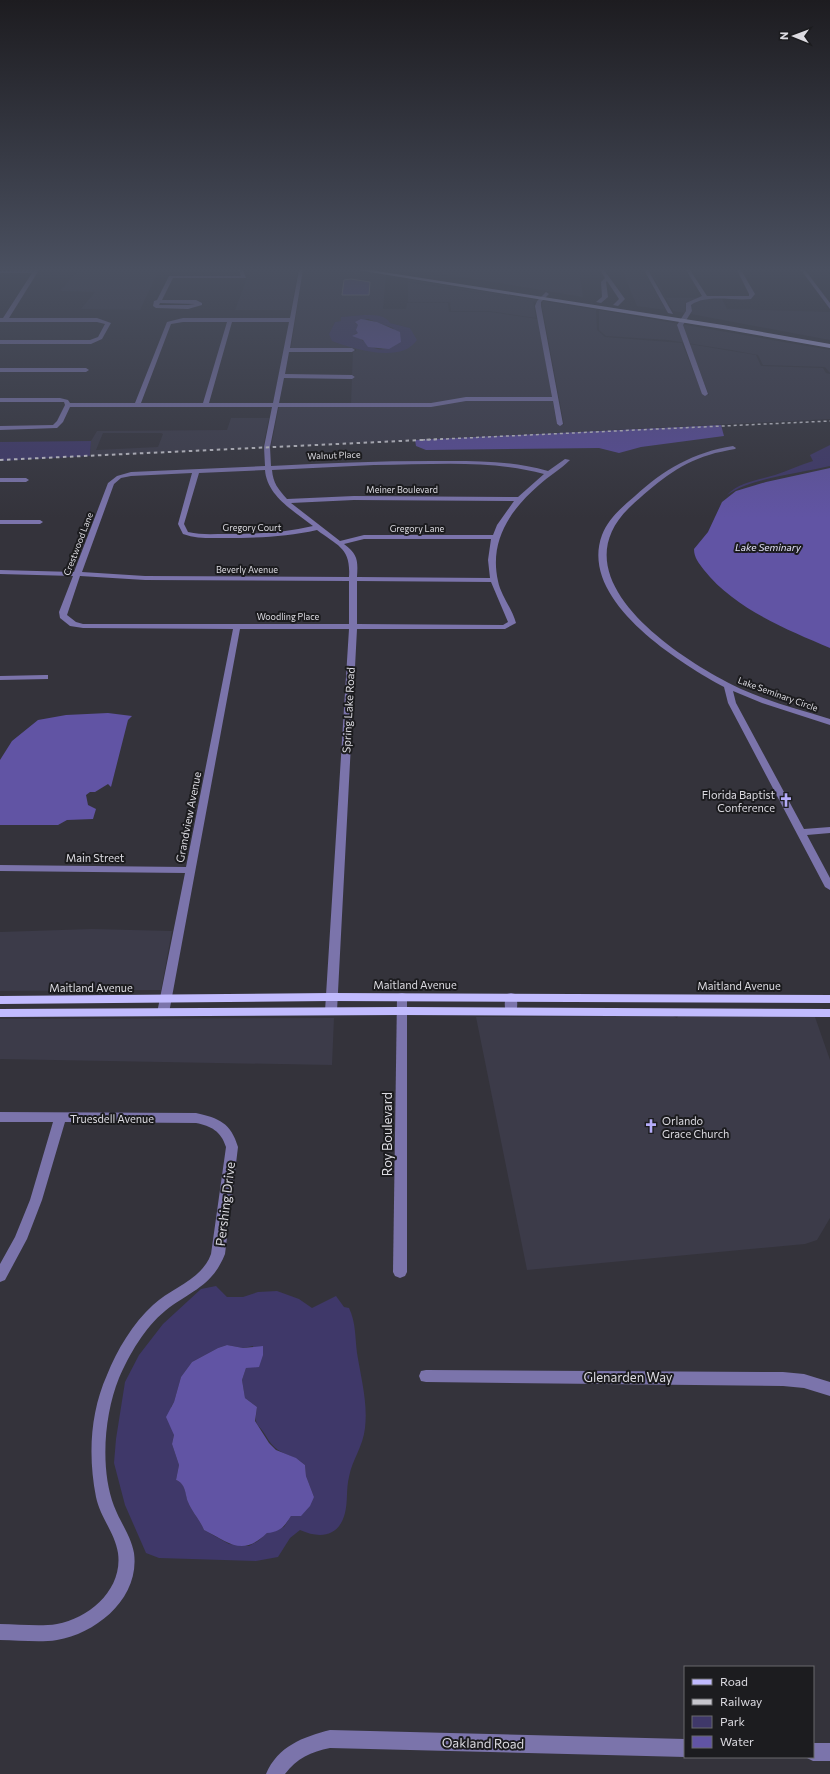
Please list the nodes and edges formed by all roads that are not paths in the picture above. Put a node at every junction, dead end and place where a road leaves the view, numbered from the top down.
1 (157, 353) edge
2 (220, 353) edge
3 (286, 353) edge
4 (546, 353) edge
5 (690, 353) edge
6 (0, 370) edge
7 (86, 370) dead end
8 (282, 376) junction
9 (352, 376) dead end
10 (706, 394) dead end
11 (554, 399) junction
12 (0, 400) edge
13 (68, 405) junction
14 (137, 405) junction
15 (205, 405) junction
16 (276, 405) junction
17 (560, 424) dead end
18 (0, 428) edge
19 (732, 448) dead end
20 (567, 460) dead end
21 (268, 467) junction
22 (196, 471) junction
23 (549, 473) junction
24 (119, 476) joint
25 (0, 480) edge
26 (26, 480) dead end
27 (519, 499) junction
28 (285, 500) junction
29 (0, 522) edge
30 (40, 522) dead end
31 (319, 527) junction
32 (495, 537) junction
33 (340, 543) junction
34 (0, 572) edge
35 (76, 575) junction
36 (353, 580) junction
37 (494, 580) junction
38 (67, 621) joint
39 (237, 626) junction
40 (353, 627) junction
41 (45, 677) dead end
42 (0, 678) edge
43 (728, 686) junction
44 (830, 722) edge
45 (830, 830) edge
46 (801, 832) junction
47 (0, 868) edge
48 (190, 870) junction
49 (830, 887) edge
50 (331, 997) junction
51 (402, 997) junction
52 (511, 997) junction
53 (648, 998) junction
54 (830, 999) edge
55 (0, 1000) edge
56 (166, 1000) junction
57 (331, 1011) junction
58 (401, 1011) junction
59 (511, 1011) junction
60 (674, 1012) junction
61 (0, 1013) edge
62 (163, 1013) junction
63 (830, 1013) edge
64 (0, 1117) edge
65 (60, 1118) junction
66 (221, 1127) joint
67 (400, 1272) dead end
68 (0, 1276) edge
69 (426, 1376) dead end
70 (830, 1389) edge
71 (0, 1632) edge
72 (684, 1748) edge
73 (814, 1752) edge
74 (830, 1752) edge
75 (275, 1774) edge

1 - 14 street
2 - 15 street
3 - 8 street, Spring Lake Road
4 - 11 street
5 - 10 street
6 - 7 street
8 - 9 street
8 - 16 street, Spring Lake Road
11 - 16 street
11 - 17 street
12 - 13 street
13 - 14 street
13 - 18 street
14 - 15 street
15 - 16 street
16 - 21 street, Spring Lake Road
19 - 43 street, Lake Seminary Circle
20 - 23 street
21 - 22 street, Walnut Place
21 - 23 street, Walnut Place
21 - 28 street, Spring Lake Road
22 - 24 street, Walnut Place
22 - 31 street, Gregory Court
23 - 27 street
24 - 35 street, Crestwood Lane
25 - 26 street
27 - 28 street, Meiner Boulevard
27 - 32 street
28 - 31 street, Spring Lake Road
29 - 30 street
31 - 33 street, Spring Lake Road
32 - 33 street, Gregory Lane
32 - 37 street
33 - 36 street, Spring Lake Road
34 - 35 street, Beverly Avenue
35 - 36 street, Beverly Avenue
35 - 38 street, Crestwood Lane
36 - 37 street, Beverly Avenue
36 - 40 street, Spring Lake Road
37 - 40 street, Woodling Place
38 - 39 street, Woodling Place
39 - 40 street, Woodling Place
39 - 48 street, Grandview Avenue
40 - 50 street, Spring Lake Road
41 - 42 street
43 - 44 street, Lake Seminary Circle
43 - 46 street
45 - 46 street
46 - 49 street
47 - 48 street, Main Street
48 - 56 street, Grandview Avenue
50 - 51 main road, Maitland Avenue
50 - 56 main road, Maitland Avenue
50 - 57 street, Spring Lake Road
51 - 52 main road, Maitland Avenue
51 - 58 street, Roy Boulevard
52 - 53 main road, Maitland Avenue
52 - 59 street
53 - 54 main road, Maitland Avenue
53 - 60 main road
55 - 56 main road, Maitland Avenue
56 - 62 street, Grandview Avenue
57 - 58 main road
57 - 62 main road
58 - 59 main road
58 - 67 street, Roy Boulevard
59 - 60 main road
60 - 63 main road
61 - 62 main road
64 - 65 street, Truesdell Avenue
65 - 66 street, Truesdell Avenue
65 - 68 street
66 - 71 street, Pershing Drive
69 - 70 street, Glenarden Way
72 - 75 street, Oakland Road
73 - 74 street

